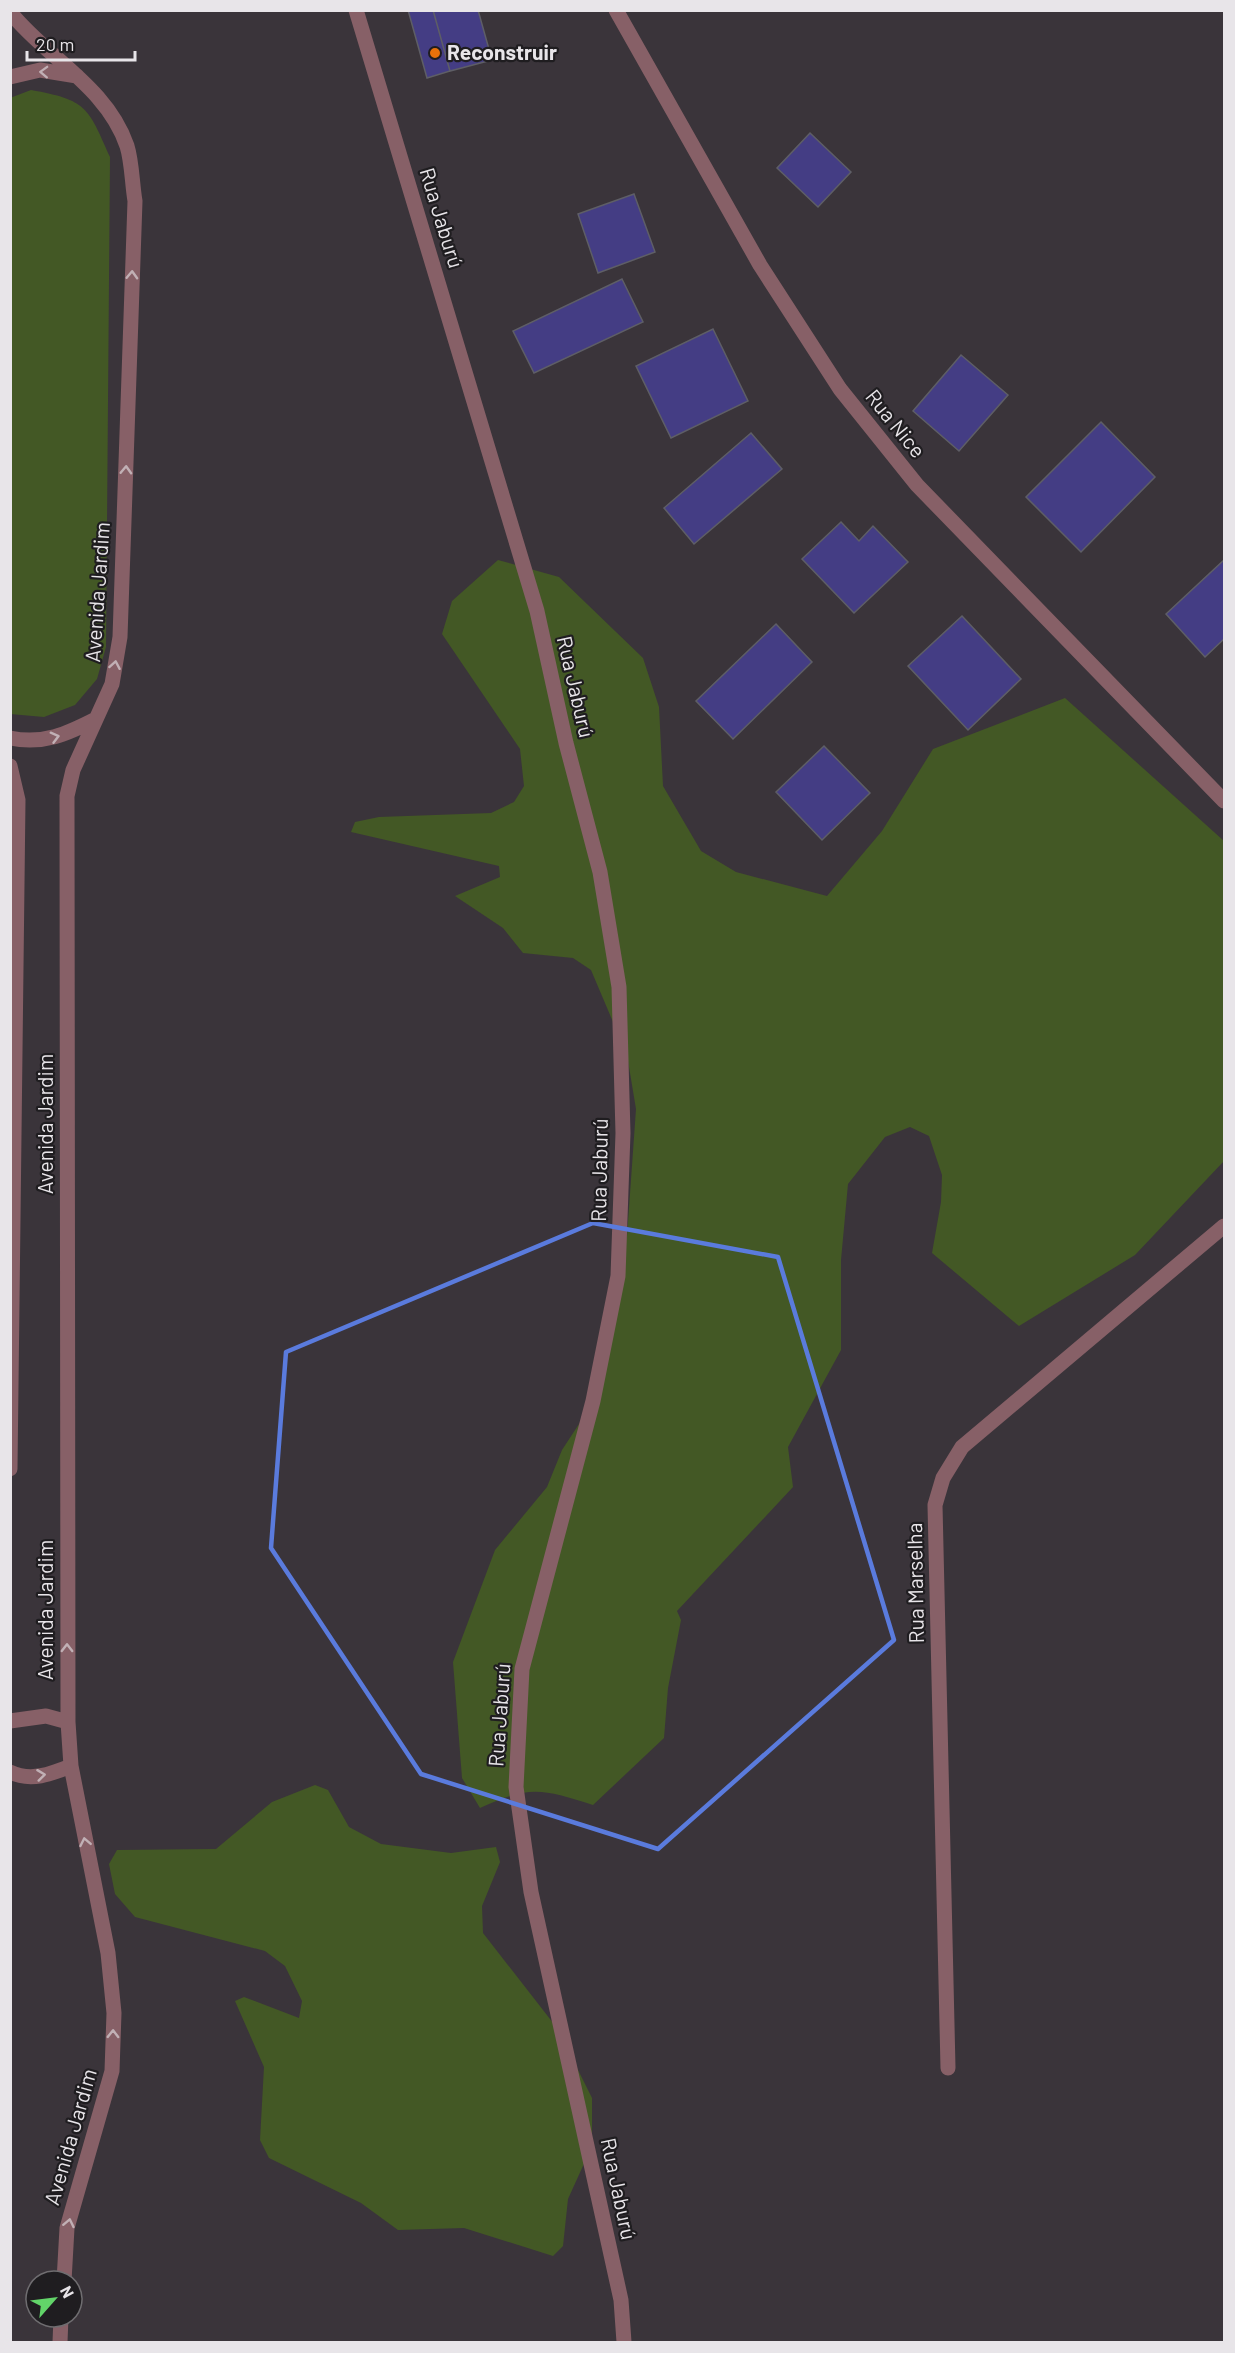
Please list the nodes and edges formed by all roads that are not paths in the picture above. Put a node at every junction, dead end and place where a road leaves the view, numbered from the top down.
1 (356, 10) edge
2 (616, 10) edge
3 (10, 12) edge
4 (10, 76) edge
5 (77, 76) junction
6 (96, 719) junction
7 (10, 738) edge
8 (10, 766) edge
9 (1224, 801) edge
10 (1224, 1226) edge
11 (10, 1469) edge
12 (10, 1721) edge
13 (68, 1722) junction
14 (71, 1766) junction
15 (10, 1772) edge
16 (948, 2068) dead end
17 (65, 2269) edge
18 (624, 2343) edge

1 - 18 street, Rua Jaburú
2 - 9 street, Rua Nice
3 - 5 street, Avenida Jardim
5 -> 4 street
6 -> 5 street, Avenida Jardim
7 -> 6 street
13 -> 6 street, Avenida Jardim
8 - 11 street, Avenida Jardim
10 - 16 street, Rua Marselha
12 - 13 street
13 - 14 street, Avenida Jardim
15 -> 14 street
17 -> 14 street, Avenida Jardim

